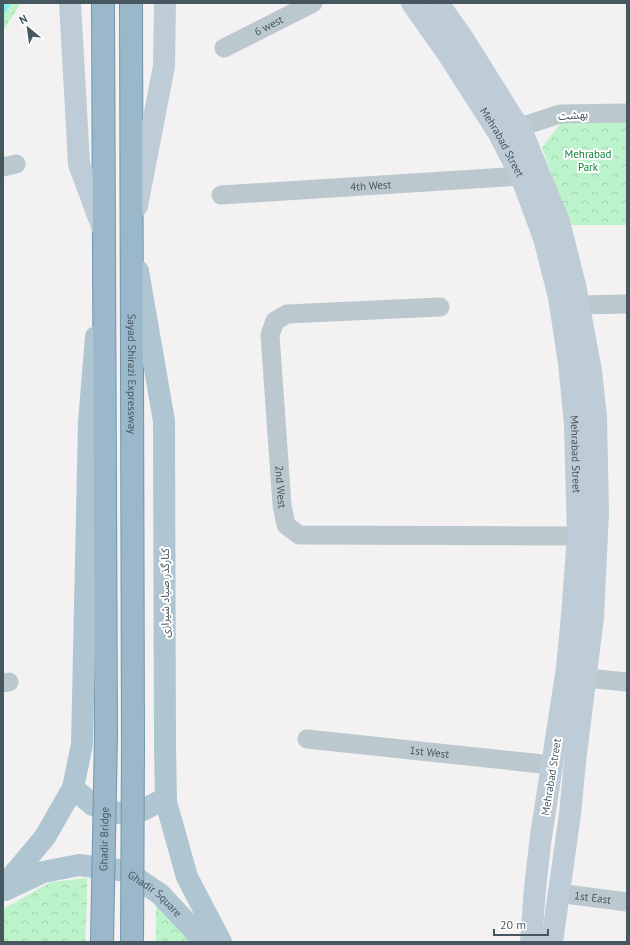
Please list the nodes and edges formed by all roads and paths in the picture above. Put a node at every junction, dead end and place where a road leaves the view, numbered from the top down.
1 (70, 3) edge
2 (104, 3) edge
3 (131, 3) edge
4 (165, 3) edge
5 (313, 3) edge
6 (412, 3) edge
7 (438, 3) edge
8 (224, 48) dead end
9 (627, 113) edge
10 (520, 127) junction
11 (521, 176) junction
12 (221, 196) dead end
13 (131, 235) junction
14 (105, 236) junction
15 (627, 304) edge
16 (578, 305) junction
17 (440, 307) dead end
18 (578, 536) junction
19 (586, 678) junction
20 (627, 682) edge
21 (306, 738) dead end
22 (552, 765) junction
23 (73, 788) junction
24 (166, 798) junction
25 (3, 889) edge
26 (558, 893) junction
27 (627, 902) edge
28 (102, 942) edge
29 (132, 942) edge
30 (205, 942) edge
31 (221, 942) edge
32 (531, 942) edge
33 (552, 942) edge

1 - 14 main road
2 - 14 highway
3 - 13 highway, Sayad Shirazi Expressway
4 - 13 main road
5 - 8 street, 6 west
6 - 11 main road, Mehrabad Street
7 - 10 main road, Mehrabad Street
9 - 10 street, بهشت
10 - 16 main road, Mehrabad Street
11 - 12 street, 4th West
11 - 18 main road, Mehrabad Street
13 - 24 main road, کنارگذر صیاد شیرازی
13 - 29 highway, Sayad Shirazi Expressway, bridge
14 - 23 main road
14 - 28 highway, Ghadir Bridge, bridge
15 - 16 street
16 - 19 main road, Mehrabad Street
17 - 18 street, 2nd West
18 - 22 main road, Mehrabad Street
19 - 20 street
19 - 26 main road, Mehrabad Street
21 - 22 street, 1st West
22 - 32 main road, Mehrabad Street
23 - 24 main road
23 - 25 main road
24 - 31 main road, کنارگذر صیاد شیرازی
25 - 30 main road, Ghadir Square
26 - 27 street, 1st East
26 - 33 main road, Mehrabad Street

